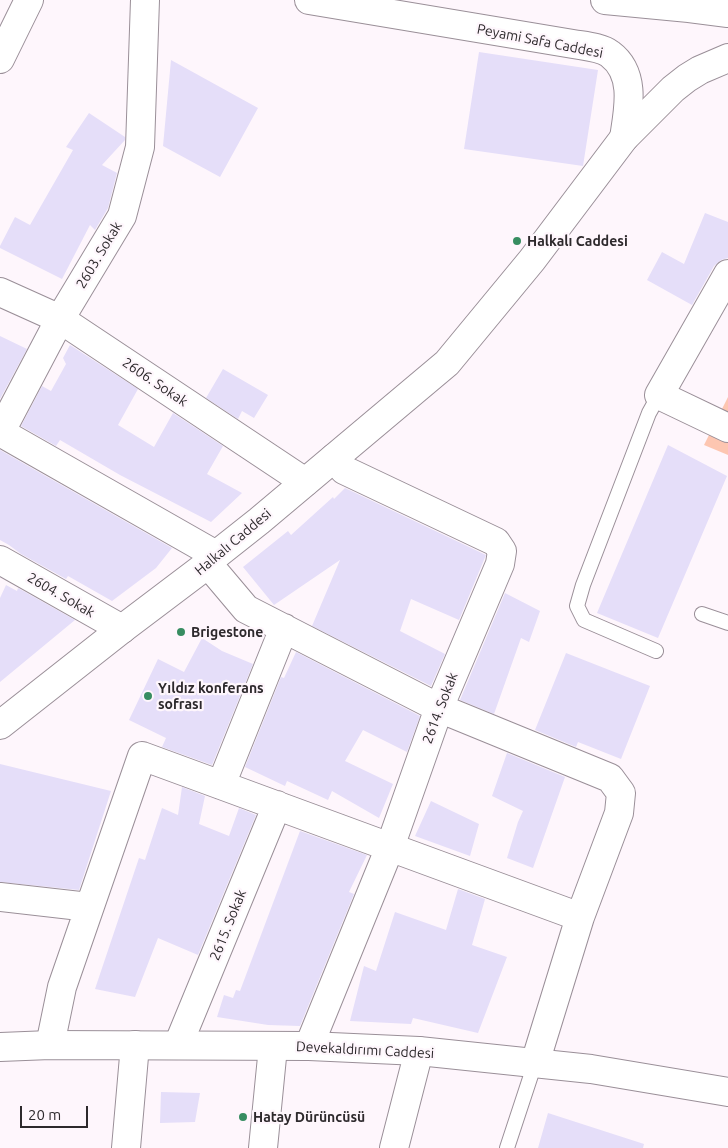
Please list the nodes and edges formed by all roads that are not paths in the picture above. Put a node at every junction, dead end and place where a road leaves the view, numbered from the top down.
1 (29, 0) edge
2 (145, 0) edge
3 (309, 0) edge
4 (605, 0) edge
5 (697, 4) edge
6 (728, 14) edge
7 (728, 58) edge
8 (0, 59) edge
9 (624, 138) junction
10 (728, 274) edge
11 (0, 292) edge
12 (60, 319) junction
13 (659, 395) junction
14 (728, 428) edge
15 (0, 433) edge
16 (334, 458) junction
17 (305, 482) junction
18 (0, 560) edge
19 (212, 560) junction
20 (702, 614) dead end
21 (728, 623) edge
22 (284, 628) junction
23 (122, 629) junction
24 (656, 651) dead end
25 (439, 708) junction
26 (0, 725) edge
27 (221, 785) junction
28 (277, 805) junction
29 (390, 847) junction
30 (0, 897) edge
31 (89, 908) junction
32 (580, 917) junction
33 (50, 1045) junction
34 (135, 1045) junction
35 (178, 1045) junction
36 (309, 1046) junction
37 (0, 1047) edge
38 (273, 1047) junction
39 (419, 1051) junction
40 (535, 1063) junction
41 (728, 1092) edge
42 (126, 1148) edge
43 (263, 1148) edge
44 (394, 1148) edge
45 (507, 1148) edge

1 - 8 street
2 - 12 street, 2603. Sokak
3 - 9 street, Peyami Safa Caddesi
4 - 5 street
5 - 6 street
7 - 9 street
9 - 16 street, Halkalı Caddesi
10 - 13 street
11 - 12 street, 2606. Sokak
12 - 15 street, 2603. Sokak
12 - 17 street, 2606. Sokak
13 - 14 street
13 - 24 lane
15 - 19 street
16 - 17 street, Halkalı Caddesi
16 - 25 street, 2614. Sokak
17 - 19 street, Halkalı Caddesi
18 - 23 street, 2604. Sokak
19 - 22 street
19 - 23 street, Halkalı Caddesi
20 - 21 lane
22 - 25 street
22 - 27 street
23 - 26 street, Halkalı Caddesi
25 - 29 street, 2614. Sokak
25 - 32 street
27 - 28 street
27 - 31 street
28 - 29 street
28 - 35 street, 2615. Sokak
29 - 32 street
29 - 36 street, 2614. Sokak
30 - 31 street
31 - 33 street
32 - 40 street
33 - 34 street, Devekaldırımı Caddesi
33 - 37 street, Devekaldırımı Caddesi
34 - 35 street, Devekaldırımı Caddesi
34 - 42 street
35 - 38 street, Devekaldırımı Caddesi
36 - 38 street, Devekaldırımı Caddesi
36 - 39 street, Devekaldırımı Caddesi
38 - 43 street
39 - 40 street, Devekaldırımı Caddesi
39 - 44 street
40 - 41 street, Devekaldırımı Caddesi
40 - 45 lane

